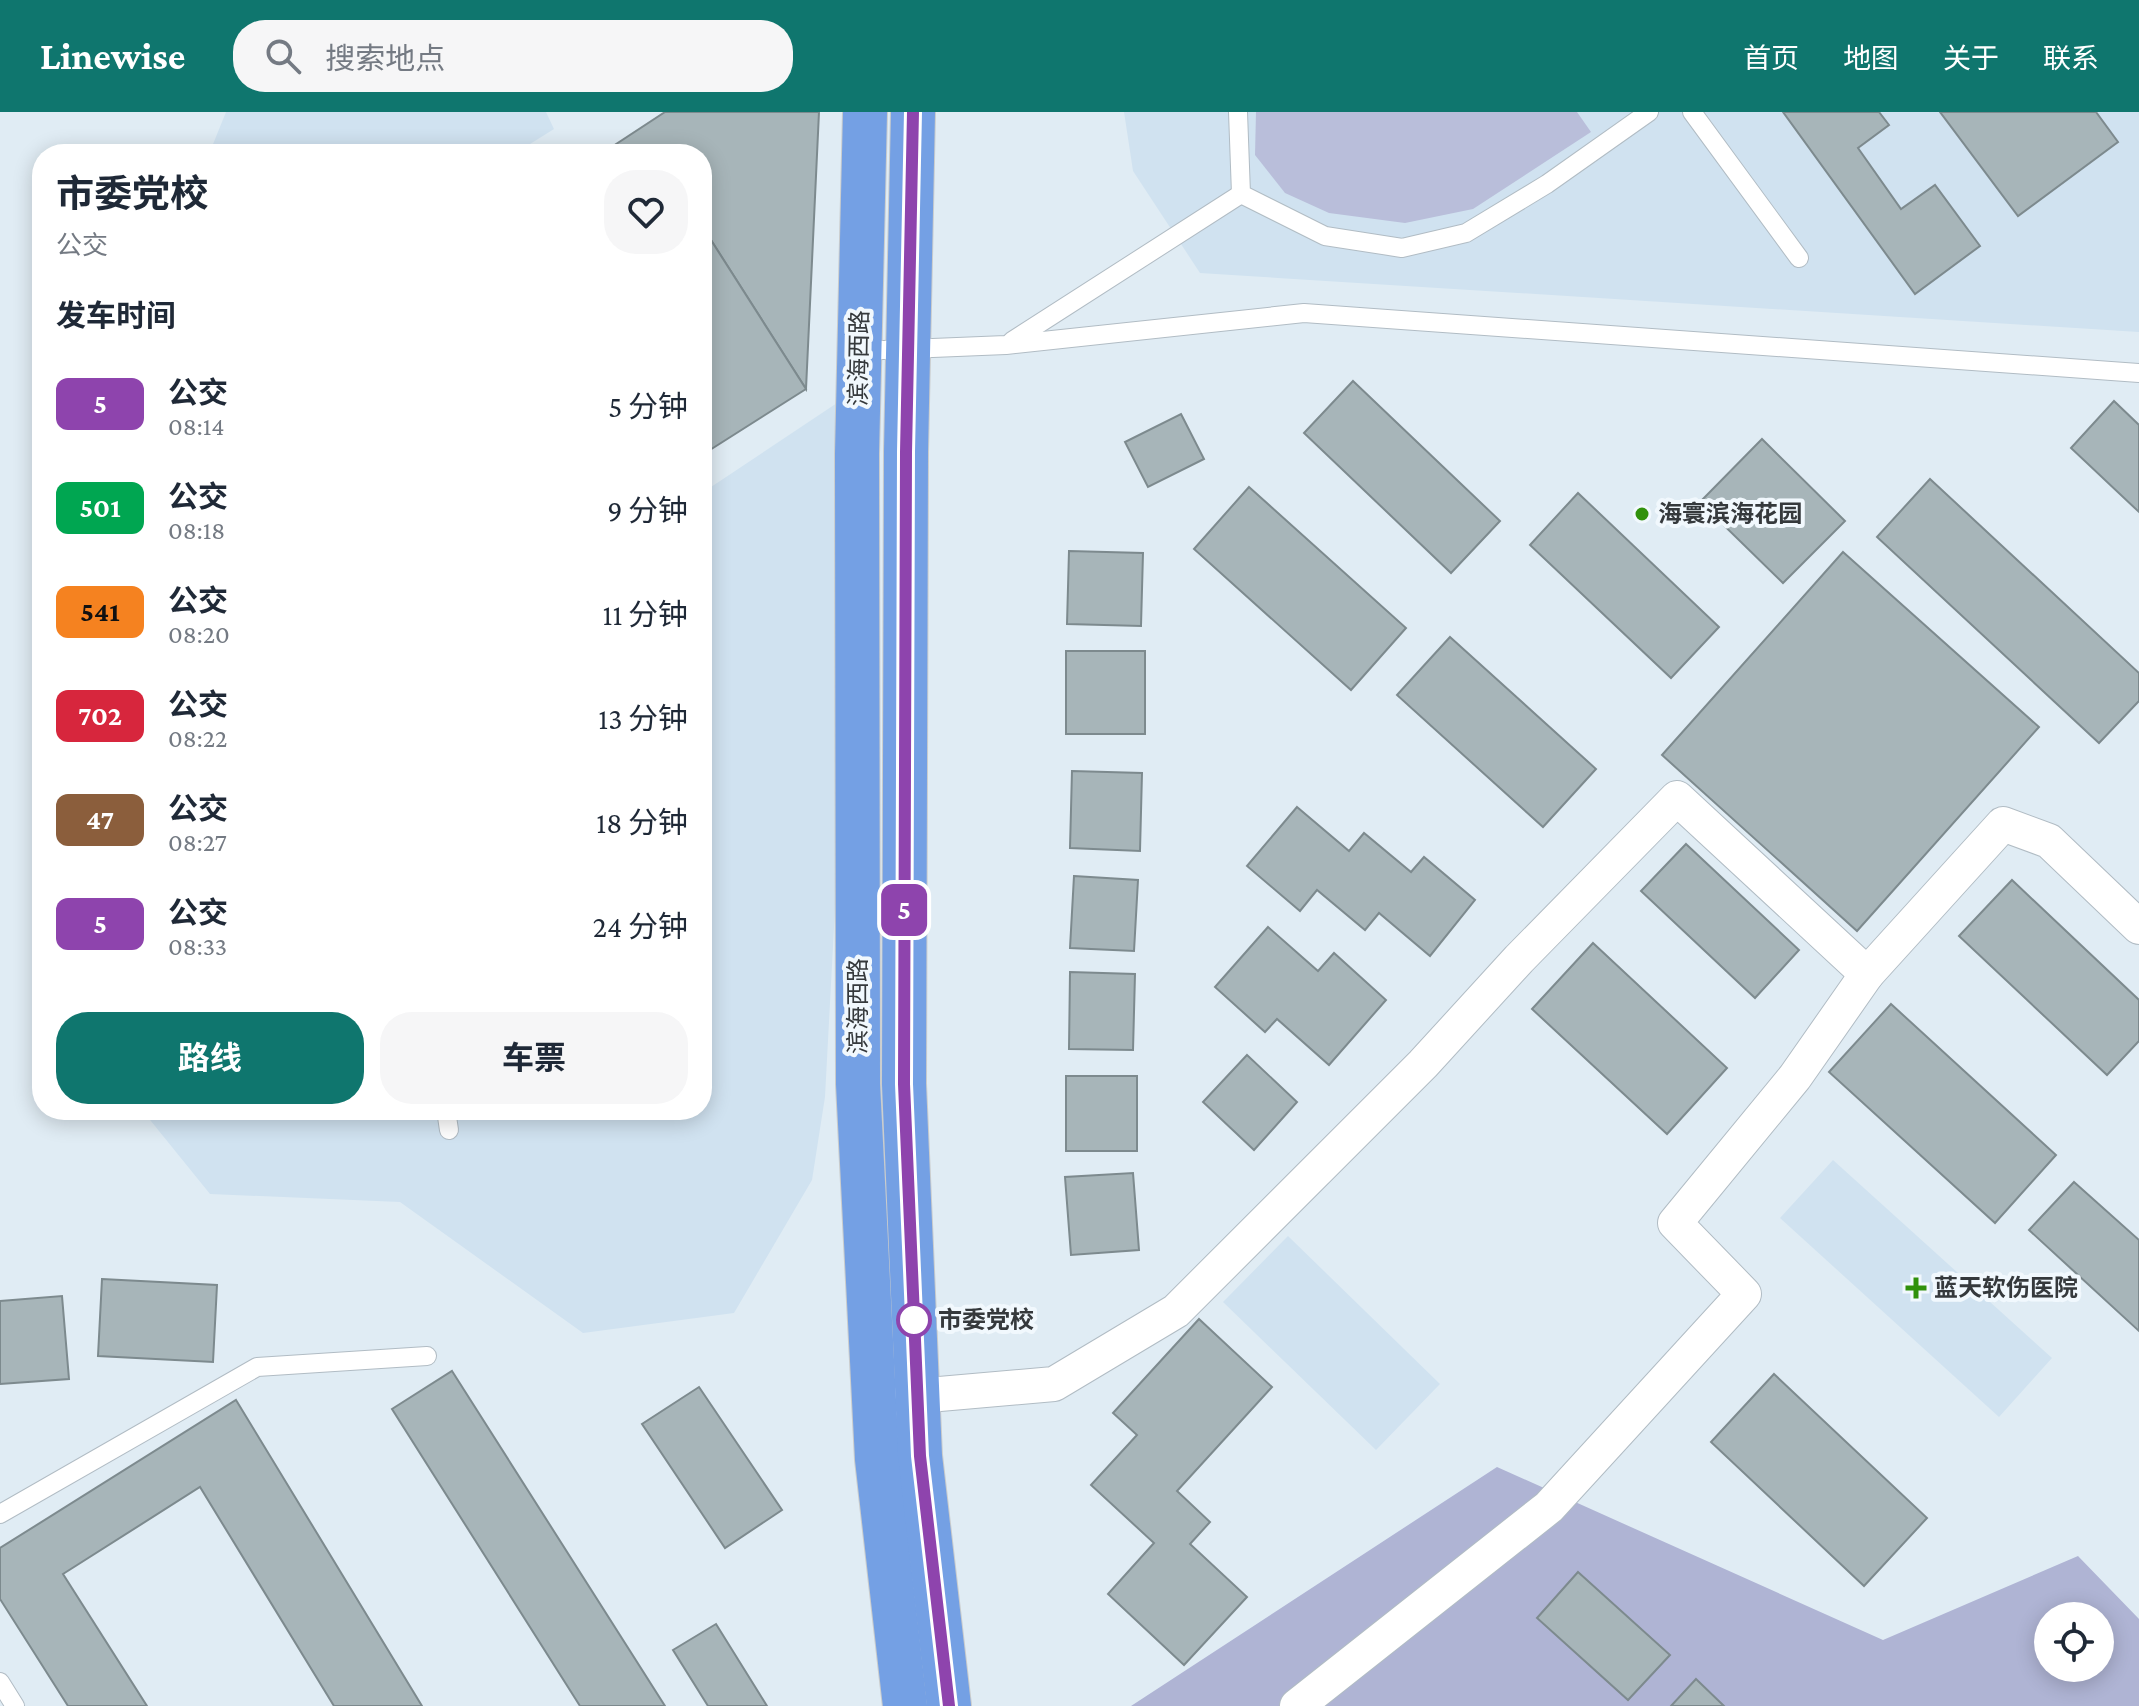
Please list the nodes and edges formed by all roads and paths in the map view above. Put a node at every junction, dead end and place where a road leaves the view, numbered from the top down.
1 (865, 112) edge
2 (913, 112) edge
3 (1238, 112) edge
4 (1649, 112) edge
5 (1692, 112) edge
6 (1241, 194) junction
7 (1799, 258) dead end
8 (1006, 345) junction
9 (908, 349) junction
10 (859, 351) junction
11 (2139, 373) edge
12 (2139, 927) edge
13 (1867, 974) junction
14 (448, 1120) edge
15 (449, 1130) dead end
16 (427, 1356) dead end
17 (918, 1396) junction
18 (874, 1399) junction
19 (0, 1514) edge
20 (0, 1682) edge
21 (15, 1706) edge
22 (905, 1706) edge
23 (949, 1706) edge
24 (1297, 1706) edge

1 - 10 highway, 滨海西路
2 - 9 highway, 滨海西路
3 - 6 lane
4 - 6 lane
5 - 7 lane
6 - 8 lane
8 - 9 lane
8 - 11 lane
9 - 10 lane
9 - 17 highway, 滨海西路
10 - 18 highway, 滨海西路
12 - 13 street
13 - 17 street
13 - 24 street
14 - 15 lane
16 - 19 lane
17 - 18 street
17 - 23 highway, 滨海西路
18 - 22 highway, 滨海西路
20 - 21 lane

